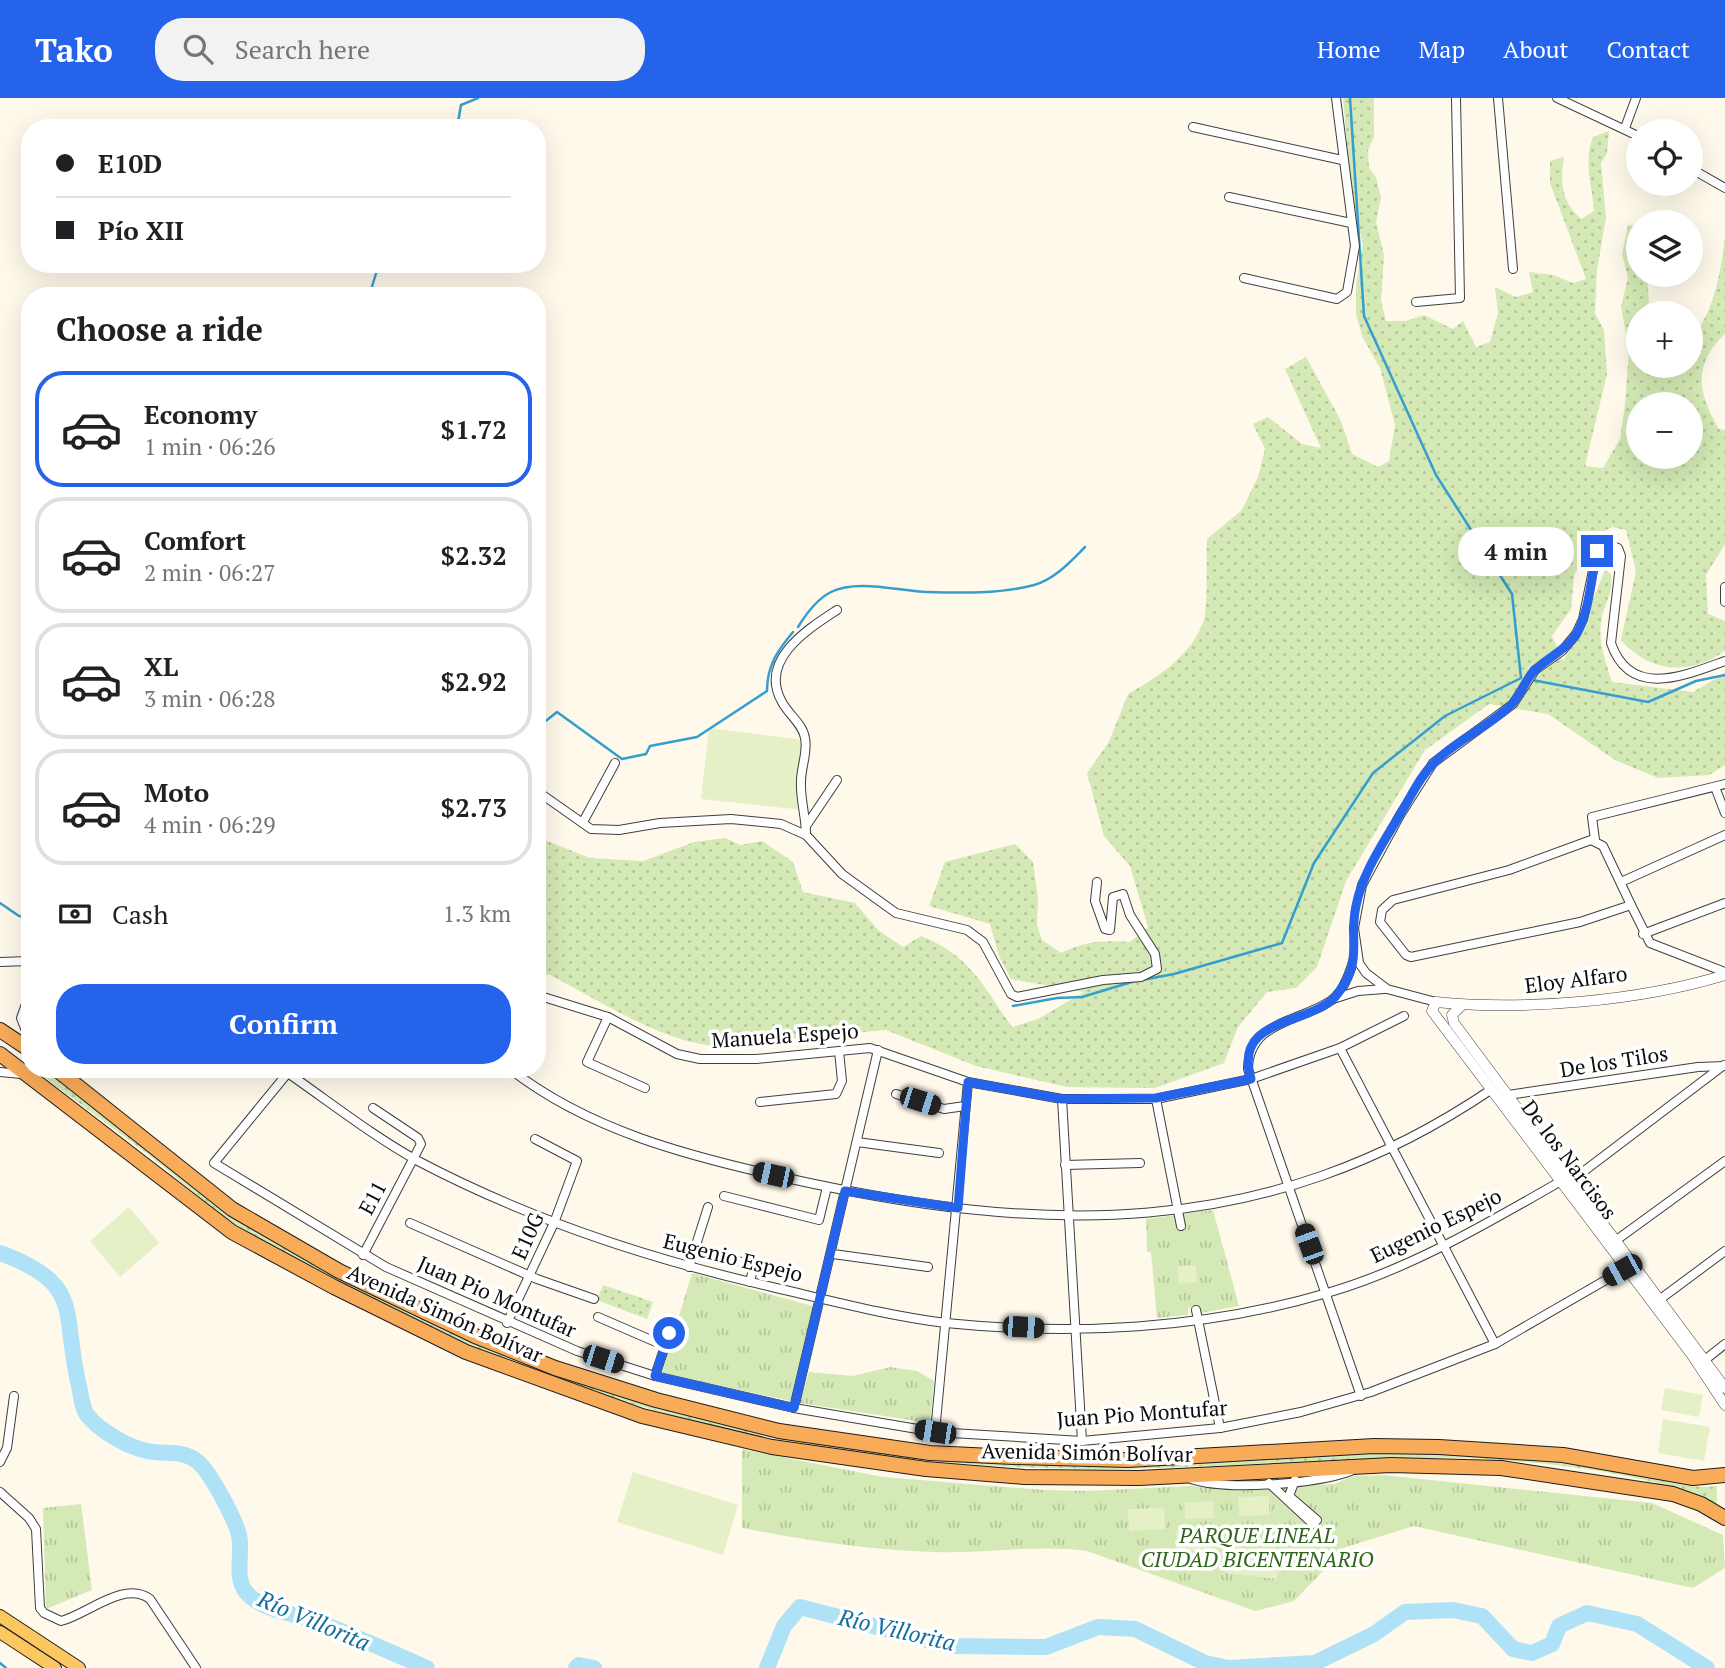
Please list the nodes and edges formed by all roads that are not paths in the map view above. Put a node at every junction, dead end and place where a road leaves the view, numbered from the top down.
1 (1336, 98) edge
2 (1456, 98) edge
3 (1498, 98) edge
4 (1557, 98) edge
5 (1636, 98) edge
6 (1193, 127) dead end
7 (1625, 128) joint
8 (1342, 160) junction
9 (1703, 175) edge
10 (1725, 188) edge
11 (1229, 197) dead end
12 (1351, 223) junction
13 (1513, 268) dead end
14 (1244, 278) dead end
15 (1416, 302) dead end
16 (1725, 587) edge
17 (1725, 602) edge
18 (837, 610) dead end
19 (1725, 661) edge
20 (615, 763) dead end
21 (837, 780) dead end
22 (1725, 784) edge
23 (1715, 788) junction
24 (546, 798) edge
25 (1725, 813) edge
26 (583, 822) junction
27 (806, 825) junction
28 (806, 835) junction
29 (1725, 835) edge
30 (1595, 841) junction
31 (1097, 882) dead end
32 (1621, 882) junction
33 (1725, 903) edge
34 (1630, 905) junction
35 (1643, 934) junction
36 (1356, 950) junction
37 (21, 961) edge
38 (0, 962) edge
39 (1725, 974) edge
40 (1387, 989) junction
41 (546, 998) edge
42 (1333, 999) junction
43 (1434, 1004) junction
44 (1462, 1005) junction
45 (1404, 1016) dead end
46 (608, 1017) junction
47 (0, 1030) edge
48 (21, 1044) edge
49 (1340, 1048) junction
50 (878, 1050) junction
51 (839, 1051) junction
52 (0, 1054) edge
53 (1725, 1065) edge
54 (21, 1069) edge
55 (0, 1072) edge
56 (21, 1074) edge
57 (34, 1078) edge
58 (67, 1078) edge
59 (281, 1078) edge
60 (297, 1078) edge
61 (521, 1078) edge
62 (1251, 1079) junction
63 (968, 1082) junction
64 (646, 1088) dead end
65 (1492, 1089) junction
66 (896, 1094) dead end
67 (1508, 1095) junction
68 (1156, 1098) junction
69 (1062, 1099) junction
70 (760, 1102) dead end
71 (965, 1107) junction
72 (373, 1108) dead end
73 (535, 1139) dead end
74 (857, 1142) junction
75 (1393, 1147) junction
76 (939, 1153) dead end
77 (415, 1159) junction
78 (1725, 1161) edge
79 (1140, 1163) dead end
80 (1065, 1166) junction
81 (1566, 1183) junction
82 (827, 1187) junction
83 (1289, 1188) junction
84 (845, 1191) junction
85 (724, 1196) dead end
86 (708, 1207) dead end
87 (958, 1208) junction
88 (1179, 1210) junction
89 (1068, 1216) junction
90 (410, 1223) dead end
91 (554, 1223) junction
92 (1181, 1226) dead end
93 (1612, 1244) junction
94 (1445, 1245) junction
95 (1725, 1251) edge
96 (704, 1253) dead end
97 (833, 1254) junction
98 (363, 1255) junction
99 (754, 1265) junction
100 (1629, 1266) junction
101 (689, 1267) junction
102 (928, 1267) dead end
103 (786, 1273) dead end
104 (529, 1276) junction
105 (750, 1282) junction
106 (1327, 1293) junction
107 (822, 1298) junction
108 (594, 1299) dead end
109 (1656, 1302) junction
110 (1196, 1310) dead end
111 (598, 1317) dead end
112 (674, 1319) dead end
113 (1198, 1320) junction
114 (507, 1323) junction
115 (945, 1323) junction
116 (1074, 1330) junction
117 (1495, 1344) junction
118 (1725, 1344) edge
119 (665, 1346) junction
120 (1702, 1362) junction
121 (655, 1376) junction
122 (1725, 1388) edge
123 (14, 1396) dead end
124 (1361, 1396) junction
125 (1725, 1405) edge
126 (794, 1408) junction
127 (1220, 1428) junction
128 (935, 1432) junction
129 (1082, 1441) junction
130 (0, 1462) edge
131 (1366, 1466) junction
132 (1725, 1475) edge
133 (1185, 1477) junction
134 (1295, 1480) junction
135 (1269, 1483) junction
136 (0, 1492) edge
137 (1725, 1518) edge
138 (0, 1616) edge
139 (9, 1633) edge
140 (49, 1662) edge
141 (79, 1668) edge
142 (196, 1668) edge

1 - 8 street
2 - 15 street
3 - 13 street
4 - 7 street
5 - 7 street
6 - 8 street
8 - 12 street
9 - 10 street
11 - 12 street
12 - 14 street
16 - 17 street
18 - 27 street
19 - 36 street
20 - 26 street
21 - 27 street
22 - 23 street
23 - 25 street
23 - 30 street
24 - 26 street
26 - 28 street
27 - 28 street
28 - 31 street
29 - 32 street
30 - 32 street
30 - 34 street
32 - 34 street
33 - 35 street
34 - 35 street
35 - 39 street
36 - 40 street
36 - 42 street
37 - 38 street
39 - 44 street, Eloy Alfaro
40 - 42 street
40 - 43 street
41 - 46 street, Manuela Espejo
42 - 62 street
43 - 44 street, Eloy Alfaro
43 - 65 street, De los Narcisos
44 - 67 street, De los Narcisos
45 - 49 street, Manuela Espejo
46 - 51 street, Manuela Espejo
46 - 64 street
47 - 48 highway
49 - 62 street, Manuela Espejo
49 - 75 street
50 - 51 street, Manuela Espejo
50 - 63 street, Manuela Espejo
50 - 74 street
51 - 70 street
52 - 54 highway, Avenida Simón Bolívar
53 - 67 street, De los Tilos
53 - 81 street, Eugenio Espejo
55 - 56 street
57 - 133 highway, Avenida Simón Bolívar
58 - 132 highway, Avenida Simón Bolívar
59 - 98 street, Juan Pio Montufar
60 - 77 street, Eugenio Espejo
61 - 82 street
62 - 68 street, Manuela Espejo
62 - 83 street
63 - 69 street, Manuela Espejo
63 - 71 street
65 - 75 street
65 - 81 street, De los Narcisos
66 - 71 street
67 - 81 street, De los Narcisos
68 - 69 street, Manuela Espejo
68 - 88 street
69 - 80 street
71 - 87 street
72 - 77 street
73 - 91 street, E10G
74 - 76 street
74 - 84 street
75 - 83 street
75 - 94 street
77 - 91 street, Eugenio Espejo
77 - 98 street, E11
78 - 93 street
79 - 80 street
80 - 89 street
81 - 93 street, De los Narcisos
81 - 94 street, Eugenio Espejo
82 - 84 street
82 - 85 street
83 - 88 street
83 - 106 street
84 - 87 street
84 - 97 street
86 - 101 street
87 - 89 street
87 - 115 street
88 - 89 street
88 - 92 street
89 - 116 street
90 - 104 street
91 - 101 street, Eugenio Espejo
91 - 104 street, E10G
93 - 100 street, De los Narcisos
94 - 106 street, Eugenio Espejo
94 - 117 street
95 - 109 street
96 - 99 street
97 - 102 street
97 - 107 street
98 - 114 street, Juan Pio Montufar
99 - 103 street
99 - 105 street
100 - 109 street, De los Narcisos
100 - 117 street, Juan Pio Montufar
101 - 105 street, Eugenio Espejo
104 - 108 street
104 - 114 street, E10G
105 - 107 street, Eugenio Espejo
106 - 113 street, Eugenio Espejo
106 - 124 street
107 - 115 street, Eugenio Espejo
107 - 126 street
109 - 120 street, De los Narcisos
110 - 113 street
111 - 119 street
112 - 119 street
113 - 116 street, Eugenio Espejo
113 - 127 street
114 - 121 street, Juan Pio Montufar
115 - 116 street, Eugenio Espejo
115 - 128 street
116 - 129 street
117 - 124 street, Juan Pio Montufar
118 - 120 street
119 - 121 street
120 - 122 street, De los Narcisos
120 - 125 street, De los Narcisos
121 - 126 street, Juan Pio Montufar
123 - 130 street
124 - 127 street, Juan Pio Montufar
126 - 128 street, Juan Pio Montufar
127 - 129 street, Juan Pio Montufar
128 - 129 street, Juan Pio Montufar
131 - 133 highway, Avenida Simón Bolívar
131 - 134 street
131 - 137 highway, Avenida Simón Bolívar
133 - 135 street
134 - 135 street
134 - 135 street
136 - 142 street
138 - 139 main road
139 - 140 main road
140 - 141 main road

